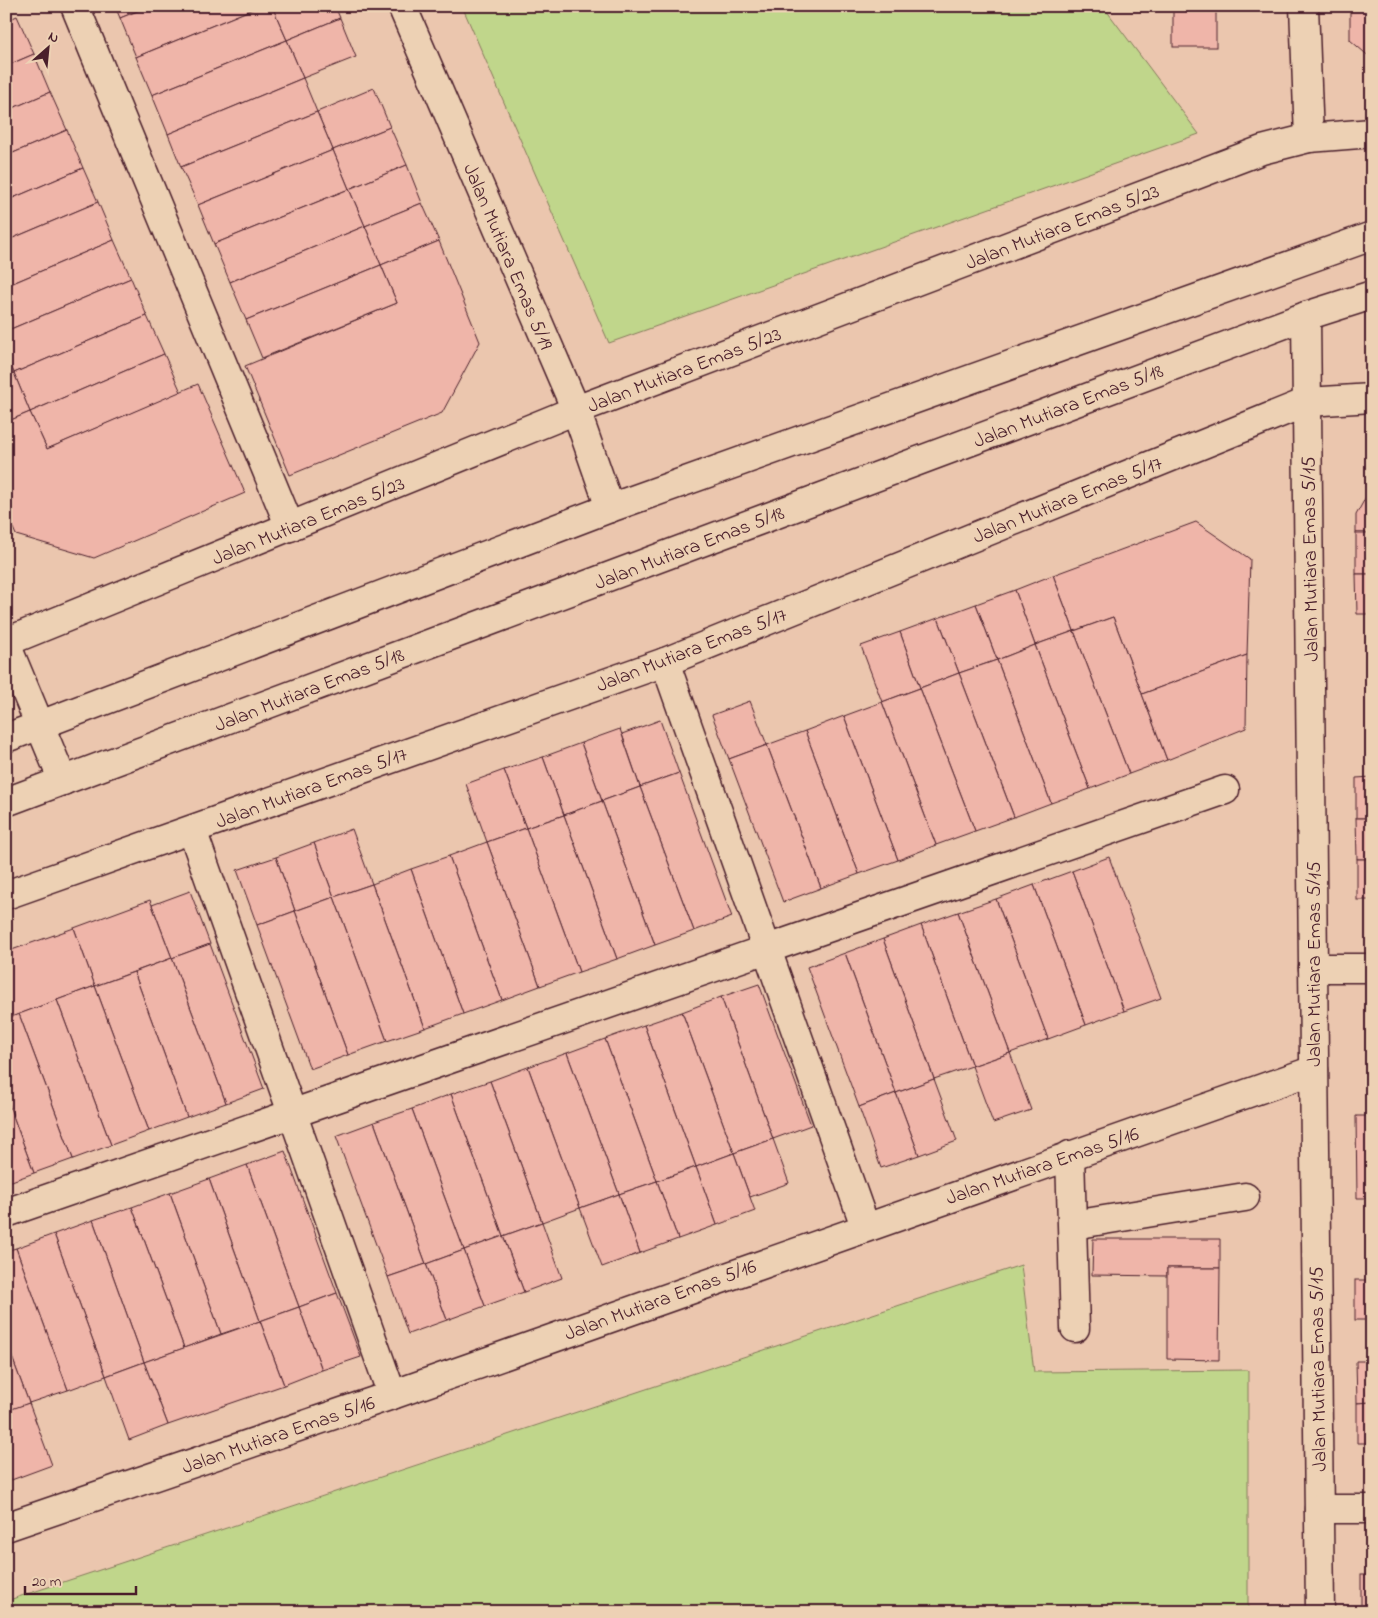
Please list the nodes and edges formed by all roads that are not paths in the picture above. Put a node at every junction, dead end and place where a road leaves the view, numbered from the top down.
1 (75, 6) edge
2 (402, 6) edge
3 (1304, 6) edge
4 (1372, 133) edge
5 (1309, 138) junction
6 (1372, 236) edge
7 (1372, 295) edge
8 (1306, 316) junction
9 (1372, 398) edge
10 (1307, 402) junction
11 (576, 410) junction
12 (610, 508) junction
13 (290, 527) junction
14 (6, 643) edge
15 (665, 662) junction
16 (40, 725) junction
17 (6, 738) edge
18 (63, 781) junction
19 (1225, 790) dead end
20 (6, 802) edge
21 (192, 830) junction
22 (6, 896) edge
23 (767, 949) junction
24 (1313, 968) junction
25 (1372, 968) edge
26 (1314, 1070) junction
27 (292, 1114) junction
28 (1070, 1155) junction
29 (1245, 1197) dead end
30 (6, 1213) edge
31 (1073, 1225) junction
32 (866, 1226) junction
33 (1075, 1328) dead end
34 (392, 1395) junction
35 (1319, 1509) junction
36 (1372, 1509) edge
37 (6, 1527) edge
38 (1320, 1612) edge

1 - 13 street
2 - 11 street, Jalan Mutiara Emas 5/19
3 - 5 street
4 - 5 street, Jalan Mutiara Emas 5/23
5 - 11 street, Jalan Mutiara Emas 5/23
6 - 12 street
7 - 8 street, Jalan Mutiara Emas 5/18
8 - 10 street, Jalan Mutiara Emas 5/15
8 - 18 street, Jalan Mutiara Emas 5/18
9 - 10 street, Jalan Mutiara Emas 5/17
10 - 15 street, Jalan Mutiara Emas 5/17
10 - 24 street, Jalan Mutiara Emas 5/15
11 - 12 street, Jalan Mutiara Emas 5/19
11 - 13 street, Jalan Mutiara Emas 5/23
12 - 16 street
13 - 14 street, Jalan Mutiara Emas 5/23
14 - 16 street
15 - 21 street, Jalan Mutiara Emas 5/17
15 - 23 street
16 - 17 street
16 - 18 street
18 - 20 street, Jalan Mutiara Emas 5/18
19 - 23 street
21 - 22 street, Jalan Mutiara Emas 5/17
21 - 27 street
23 - 27 street
23 - 32 street
24 - 25 street
24 - 26 street, Jalan Mutiara Emas 5/15
26 - 28 street, Jalan Mutiara Emas 5/16
26 - 35 street, Jalan Mutiara Emas 5/15
27 - 30 street
27 - 34 street
28 - 31 street
28 - 32 street, Jalan Mutiara Emas 5/16
29 - 31 street
31 - 33 street
32 - 34 street, Jalan Mutiara Emas 5/16
34 - 37 street, Jalan Mutiara Emas 5/16
35 - 36 street
35 - 38 street, Jalan Mutiara Emas 5/15

